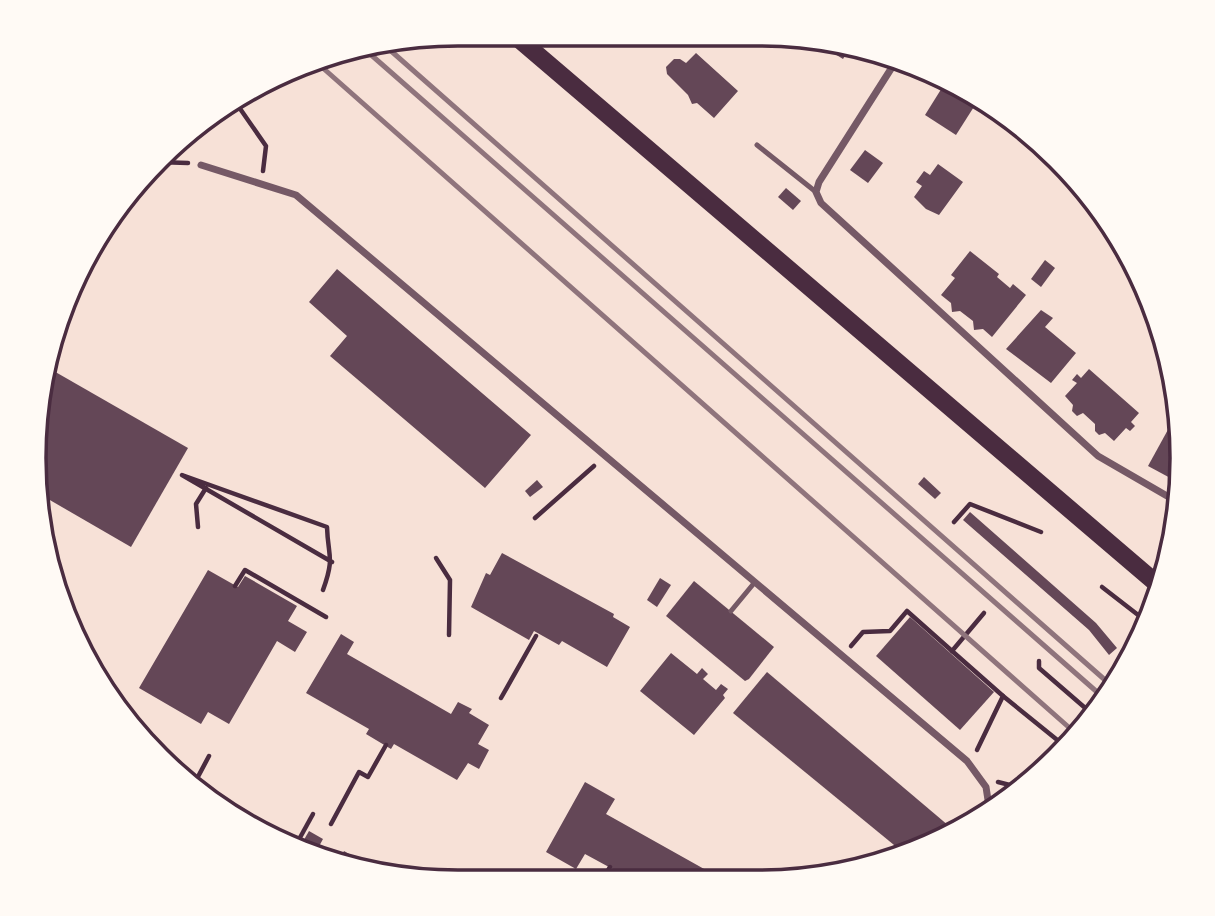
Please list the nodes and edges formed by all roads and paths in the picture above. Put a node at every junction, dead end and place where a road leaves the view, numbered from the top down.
1 (527, 46) edge
2 (892, 68) edge
3 (240, 108) edge
4 (757, 145) dead end
5 (171, 161) edge
6 (201, 165) joint
7 (261, 183) junction
8 (816, 192) junction
9 (594, 466) dead end
10 (205, 488) junction
11 (1168, 496) edge
12 (535, 518) dead end
13 (954, 522) dead end
14 (198, 527) dead end
15 (1041, 532) dead end
16 (436, 558) dead end
17 (331, 562) junction
18 (1151, 579) edge
19 (755, 582) junction
20 (235, 586) dead end
21 (1102, 587) dead end
22 (323, 590) dead end
23 (730, 611) dead end
24 (984, 613) dead end
25 (1138, 615) edge
26 (326, 617) dead end
27 (449, 635) dead end
28 (536, 636) dead end
29 (952, 651) junction
30 (843, 656) junction
31 (1039, 661) dead end
32 (1003, 695) junction
33 (501, 698) dead end
34 (1085, 708) edge
35 (1058, 740) edge
36 (386, 746) dead end
37 (209, 756) dead end
38 (967, 761) junction
39 (198, 778) edge
40 (989, 799) edge
41 (313, 814) dead end
42 (331, 824) dead end
43 (299, 839) edge
44 (610, 867) dead end
45 (608, 870) edge

1 - 18 main road
2 - 8 street
3 - 7 path
4 - 8 lane
5 - 6 path
6 - 7 street
7 - 19 street
8 - 11 street
9 - 12 path
10 - 14 path
10 - 17 path
10 - 17 path
13 - 15 path
16 - 27 path
17 - 22 path
19 - 23 lane
19 - 30 street
20 - 26 path
21 - 25 path
24 - 29 path
28 - 33 path
29 - 30 path
29 - 32 path
30 - 38 street
31 - 34 path
32 - 35 path
32 - 38 path
36 - 42 path
37 - 39 path
38 - 40 street
41 - 43 path
44 - 45 path

